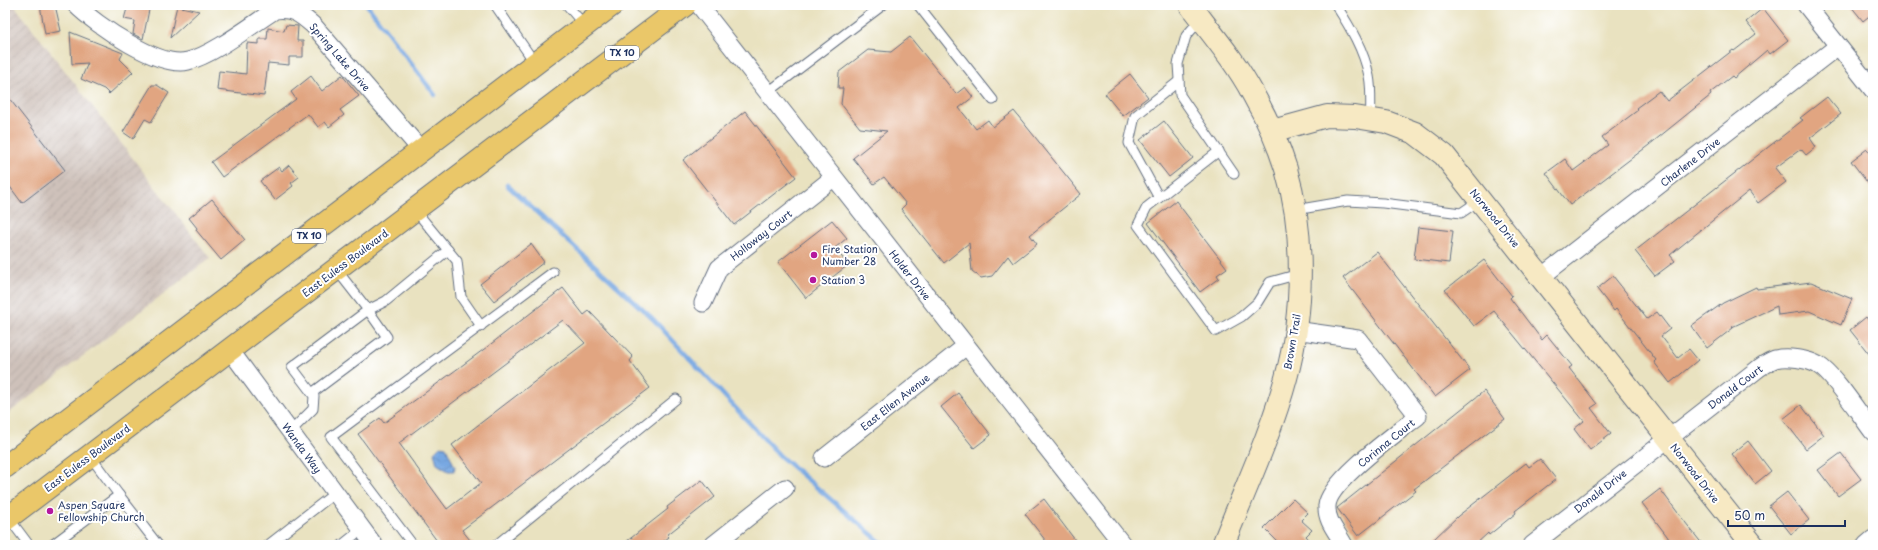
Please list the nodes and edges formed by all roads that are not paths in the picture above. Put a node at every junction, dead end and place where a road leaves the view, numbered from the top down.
1 (76, 5) edge
2 (495, 5) edge
3 (567, 5) edge
4 (612, 5) edge
5 (685, 5) edge
6 (699, 5) edge
7 (883, 5) edge
8 (918, 5) edge
9 (1336, 5) edge
10 (1806, 5) edge
11 (1196, 12) edge
12 (585, 26) junction
13 (1838, 46) junction
14 (535, 63) junction
15 (1179, 80) junction
16 (1873, 90) edge
17 (767, 93) junction
18 (993, 100) dead end
19 (1371, 120) junction
20 (1272, 131) junction
21 (421, 150) junction
22 (1219, 151) junction
23 (1234, 174) dead end
24 (833, 178) junction
25 (1159, 198) junction
26 (1480, 200) junction
27 (415, 210) junction
28 (1295, 210) junction
29 (448, 250) junction
30 (336, 270) junction
31 (554, 272) dead end
32 (1300, 273) junction
33 (1541, 277) junction
34 (702, 303) dead end
35 (368, 310) junction
36 (481, 326) junction
37 (1295, 330) junction
38 (966, 346) junction
39 (230, 350) junction
40 (312, 393) junction
41 (676, 399) dead end
42 (290, 432) junction
43 (1873, 432) edge
44 (1668, 438) junction
45 (90, 456) junction
46 (824, 458) dead end
47 (5, 467) edge
48 (785, 488) dead end
49 (335, 493) junction
50 (119, 495) junction
51 (7, 519) edge
52 (362, 529) junction
53 (1873, 539) edge
54 (732, 540) edge
55 (1224, 544) edge
56 (28, 545) edge
57 (52, 545) edge
58 (158, 545) edge
59 (268, 545) edge
60 (342, 545) edge
61 (374, 545) edge
62 (413, 545) edge
63 (496, 545) edge
64 (714, 545) edge
65 (1123, 545) edge
66 (1344, 545) edge
67 (1532, 545) edge
68 (1753, 545) edge
69 (1866, 545) edge

1 - 21 street, Spring Lake Drive
2 - 14 lane
3 - 12 lane
4 - 12 main road, TX 10
5 - 27 main road, East Euless Boulevard / TX 10
6 - 17 street, Holder Drive
7 - 17 lane
8 - 18 lane
9 - 19 lane
10 - 13 street
11 - 15 lane
11 - 20 street
12 - 14 main road, TX 10
13 - 16 street
13 - 33 street, Charlene Drive
14 - 21 main road, TX 10
15 - 22 lane
15 - 25 lane
17 - 24 street, Holder Drive
19 - 20 street, Norwood Drive
19 - 26 street, Norwood Drive
20 - 28 street, Brown Trail
21 - 47 main road, TX 10
22 - 23 lane
22 - 25 lane
24 - 34 street, Holloway Court
24 - 38 street, Holder Drive
25 - 32 lane
26 - 28 lane
26 - 33 street, Norwood Drive
27 - 29 lane
27 - 30 main road, East Euless Boulevard / TX 10
28 - 32 street, Brown Trail
29 - 35 lane
29 - 36 lane
30 - 35 lane
30 - 39 main road, East Euless Boulevard / TX 10
31 - 36 lane
32 - 37 street, Brown Trail
33 - 44 street, Norwood Drive
35 - 40 lane
35 - 40 lane
36 - 62 lane
37 - 55 street, Brown Trail
37 - 66 street, Corinna Court
38 - 46 street, East Ellen Avenue
38 - 65 street, Holder Drive
39 - 42 street, Wanda Way
39 - 45 main road, East Euless Boulevard / TX 10
40 - 42 lane
41 - 63 lane
42 - 49 street, Wanda Way
43 - 44 street, Donald Court
44 - 67 street, Donald Drive
44 - 68 street, Norwood Drive
45 - 50 lane
45 - 51 main road, East Euless Boulevard / TX 10
48 - 54 street
49 - 52 street, Wanda Way
49 - 59 lane
50 - 57 lane
50 - 58 lane
51 - 56 lane
52 - 60 lane
52 - 61 street, Wanda Way
53 - 69 street
54 - 64 street

